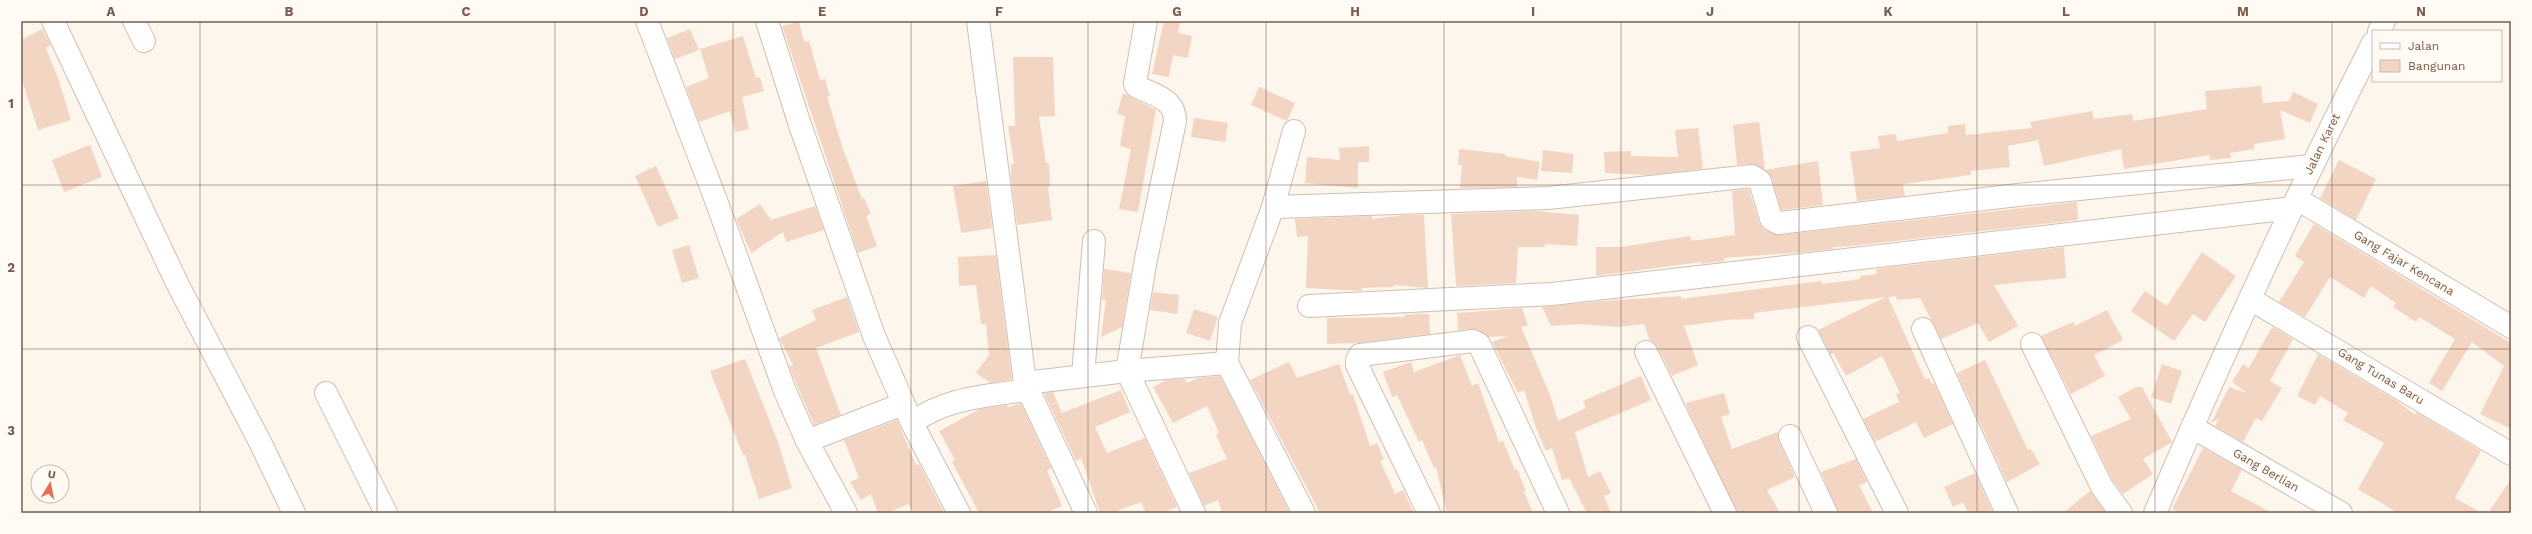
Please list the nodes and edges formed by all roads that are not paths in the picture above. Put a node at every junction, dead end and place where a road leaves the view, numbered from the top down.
1 (53, 21) edge
2 (134, 21) edge
3 (647, 21) edge
4 (767, 21) edge
5 (978, 21) edge
6 (1146, 21) edge
7 (2384, 21) edge
8 (2380, 30) edge
9 (144, 41) dead end
10 (2372, 45) edge
11 (1294, 131) dead end
12 (2311, 166) junction
13 (2294, 203) junction
14 (1272, 207) junction
15 (1094, 241) dead end
16 (2250, 299) junction
17 (1309, 306) dead end
18 (2511, 327) edge
19 (1923, 329) dead end
20 (1808, 337) dead end
21 (2032, 344) dead end
22 (1646, 352) dead end
23 (1227, 363) junction
24 (1127, 371) junction
25 (1083, 376) junction
26 (1026, 386) junction
27 (326, 393) dead end
28 (907, 414) junction
29 (2192, 427) junction
30 (1790, 436) dead end
31 (807, 441) junction
32 (2511, 454) edge
33 (294, 513) edge
34 (386, 513) edge
35 (846, 513) edge
36 (959, 513) edge
37 (1086, 513) edge
38 (1194, 513) edge
39 (1304, 513) edge
40 (1429, 513) edge
41 (1558, 513) edge
42 (1725, 513) edge
43 (1826, 513) edge
44 (1896, 513) edge
45 (2007, 513) edge
46 (2121, 513) edge
47 (2155, 513) edge
48 (2341, 513) edge

1 - 33 street
2 - 9 street
3 - 31 street
4 - 28 street
5 - 26 street
6 - 24 street
7 - 8 street
10 - 12 street, Jalan Karet
11 - 14 street
12 - 13 street, Jalan Karet
12 - 14 street
13 - 16 street, Jalan Karet
13 - 17 street
13 - 18 street, Gang Fajar Kencana
14 - 23 street
15 - 25 street
16 - 29 street, Jalan Karet
16 - 32 street, Gang Tunas Baru
19 - 45 street
20 - 44 street
21 - 46 street
22 - 42 street
23 - 24 street
23 - 39 street
24 - 25 street
24 - 38 street
25 - 26 street
26 - 28 street
26 - 37 street
27 - 34 street
28 - 31 street
28 - 36 street
29 - 47 street, Jalan Karet
29 - 48 street, Gang Berlian
30 - 43 street
31 - 35 street
40 - 41 street

